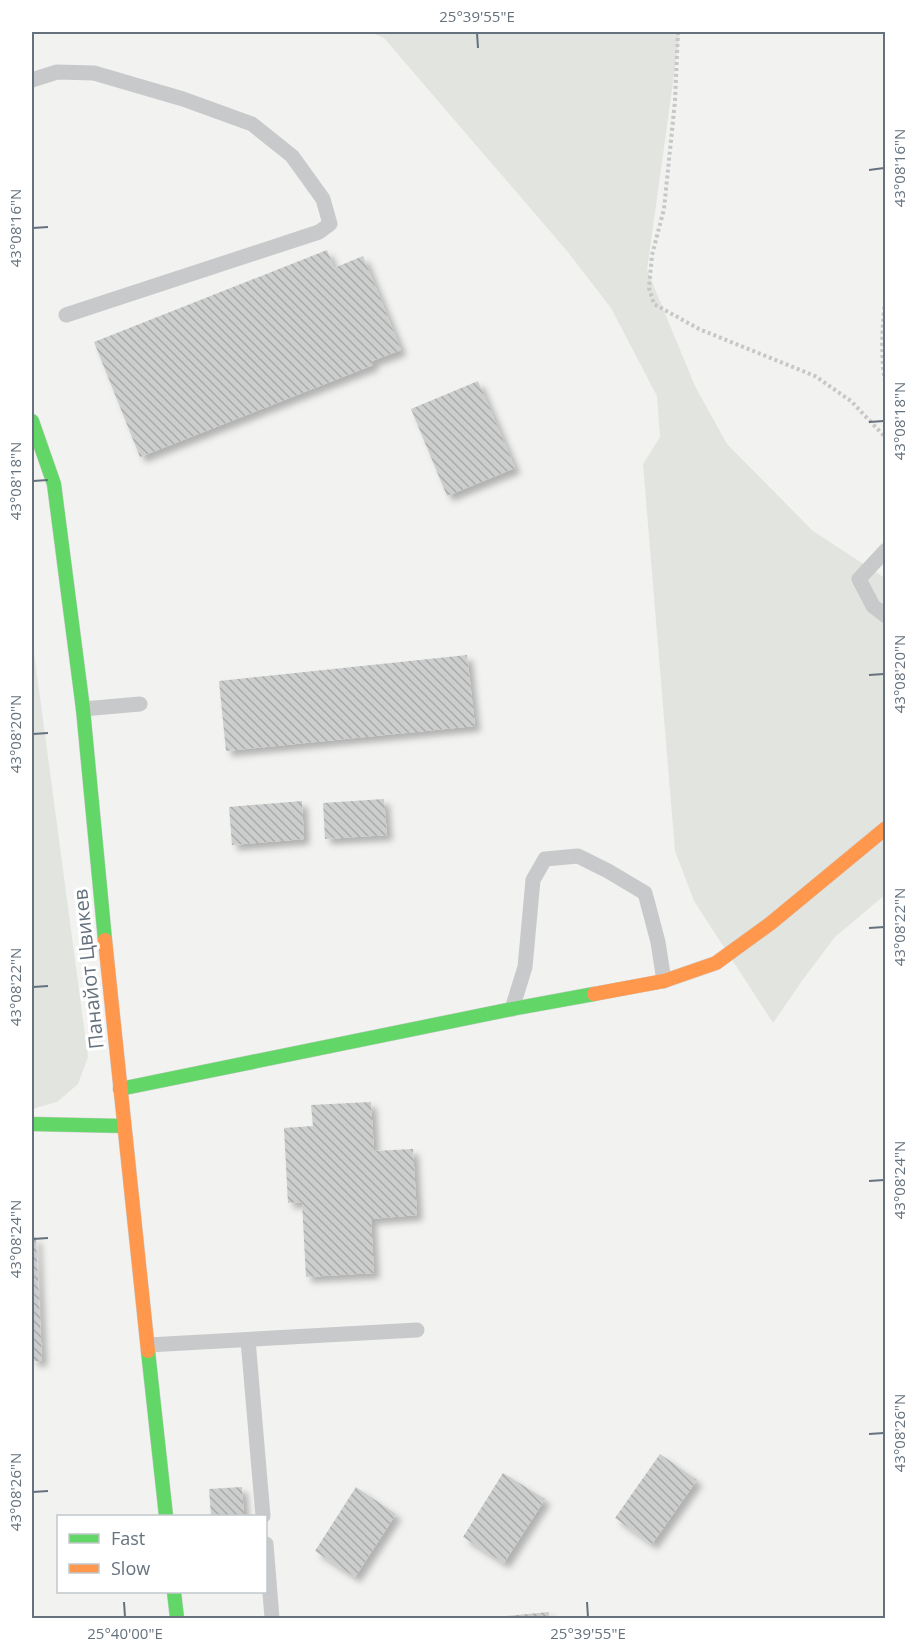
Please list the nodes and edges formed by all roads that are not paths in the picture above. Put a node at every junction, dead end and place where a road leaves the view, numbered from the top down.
1 (32, 80) edge
2 (66, 315) dead end
3 (32, 421) edge
4 (885, 550) edge
5 (885, 616) edge
6 (140, 704) dead end
7 (83, 709) junction
8 (885, 828) edge
9 (664, 981) junction
10 (512, 1009) junction
11 (120, 1089) junction
12 (32, 1124) edge
13 (124, 1126) junction
14 (417, 1330) dead end
15 (249, 1340) junction
16 (148, 1345) junction
17 (166, 1515) edge
18 (263, 1515) edge
19 (267, 1556) edge
20 (174, 1593) edge
21 (177, 1618) edge
22 (272, 1618) edge

1 - 2 lane
3 - 7 street, Панайот Цвикев
4 - 5 lane
6 - 7 lane
7 - 11 street, Панайот Цвикев
8 - 9 street
9 - 10 street
9 - 10 lane
10 - 11 street
11 - 13 street, Панайот Цвикев
12 - 13 street
13 - 16 street, Панайот Цвикев
14 - 15 lane
15 - 16 lane
15 - 18 lane
16 - 17 street, Панайот Цвикев
19 - 22 lane
20 - 21 street

